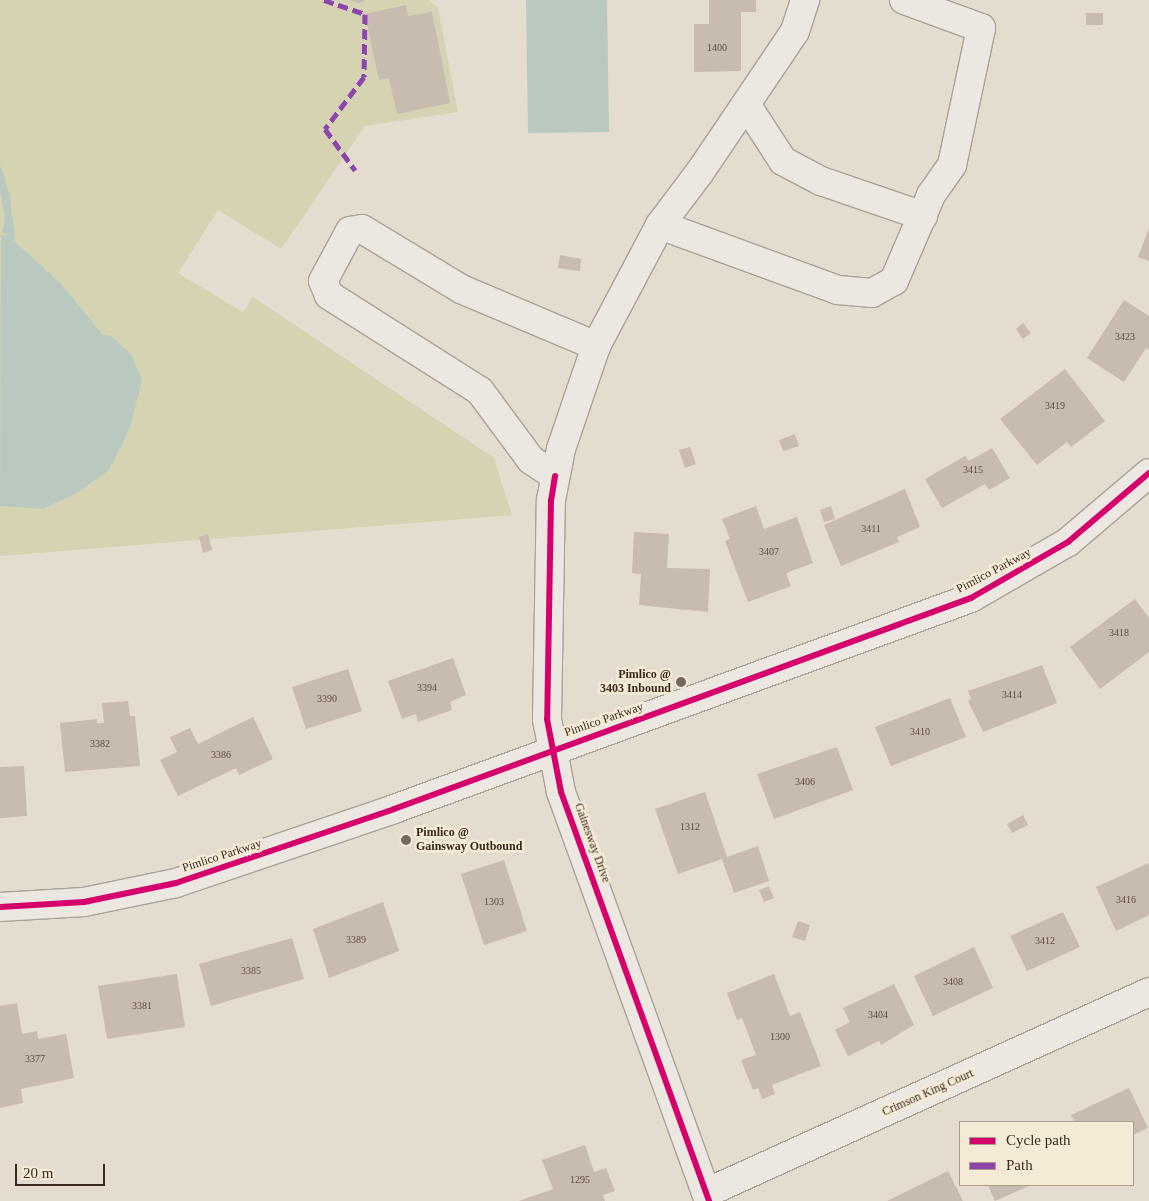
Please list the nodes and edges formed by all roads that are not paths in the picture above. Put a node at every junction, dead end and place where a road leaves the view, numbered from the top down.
1 (805, 0) edge
2 (904, 0) edge
3 (746, 104) junction
4 (923, 216) junction
5 (660, 225) junction
6 (596, 346) junction
7 (1149, 473) edge
8 (555, 476) junction
9 (553, 750) junction
10 (0, 907) edge
11 (1149, 992) edge
12 (707, 1197) edge

1 - 3 street, Gainesway Drive
2 - 4 street
3 - 4 street
3 - 5 street, Gainesway Drive
4 - 5 street
5 - 6 street, Gainesway Drive
6 - 8 street, Gainesway Drive
6 - 8 street
7 - 9 street, Pimlico Parkway
8 - 9 street, Gainesway Drive
9 - 10 street, Pimlico Parkway
9 - 12 street, Gainesway Drive
11 - 12 street, Crimson King Court

